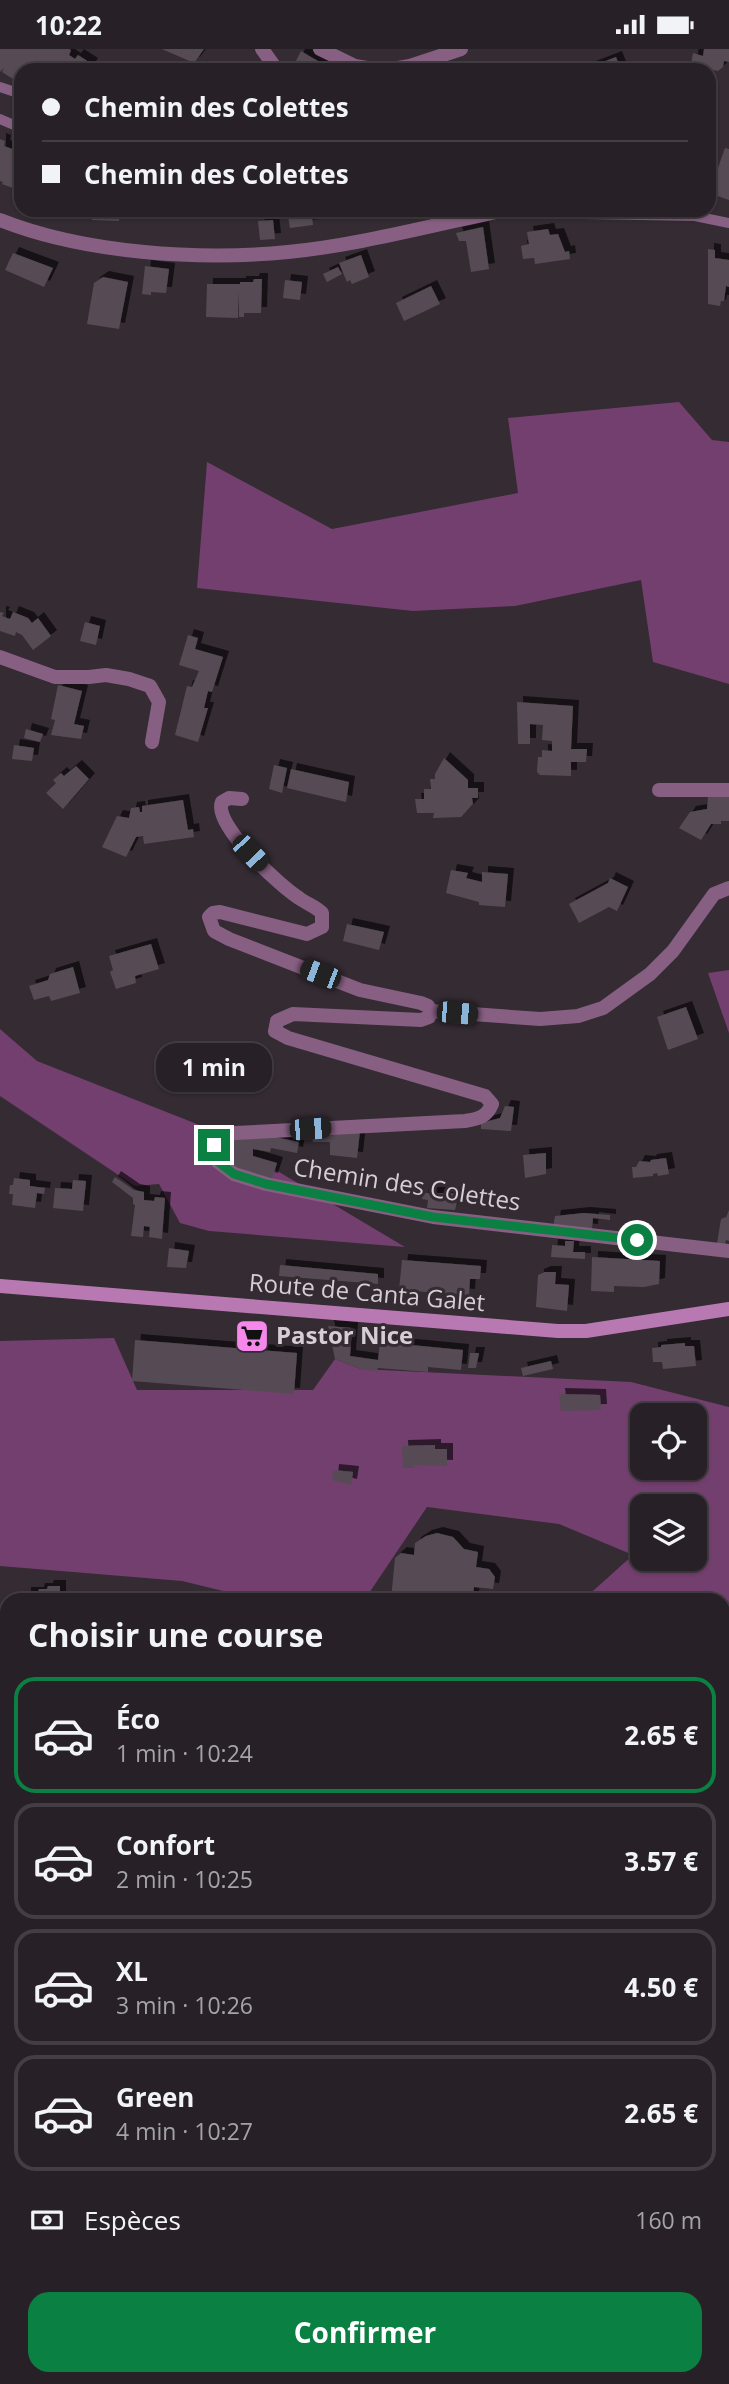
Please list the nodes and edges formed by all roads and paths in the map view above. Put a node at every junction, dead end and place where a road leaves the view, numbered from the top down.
1 (320, 49) edge
2 (461, 49) edge
3 (349, 63) edge
4 (419, 63) edge
5 (471, 217) edge
6 (700, 217) edge
7 (0, 220) edge
8 (729, 223) edge
9 (0, 657) edge
10 (152, 741) dead end
11 (659, 790) dead end
12 (729, 790) edge
13 (242, 799) dead end
14 (729, 888) edge
15 (431, 1011) junction
16 (729, 1251) edge
17 (0, 1286) edge
18 (729, 1309) edge

1 - 3 street
2 - 4 street
5 - 7 street
6 - 8 lane
9 - 10 street
11 - 12 street
13 - 15 street
14 - 15 street
15 - 16 street, Chemin des Colettes
17 - 18 main road, Route de Canta Galet

